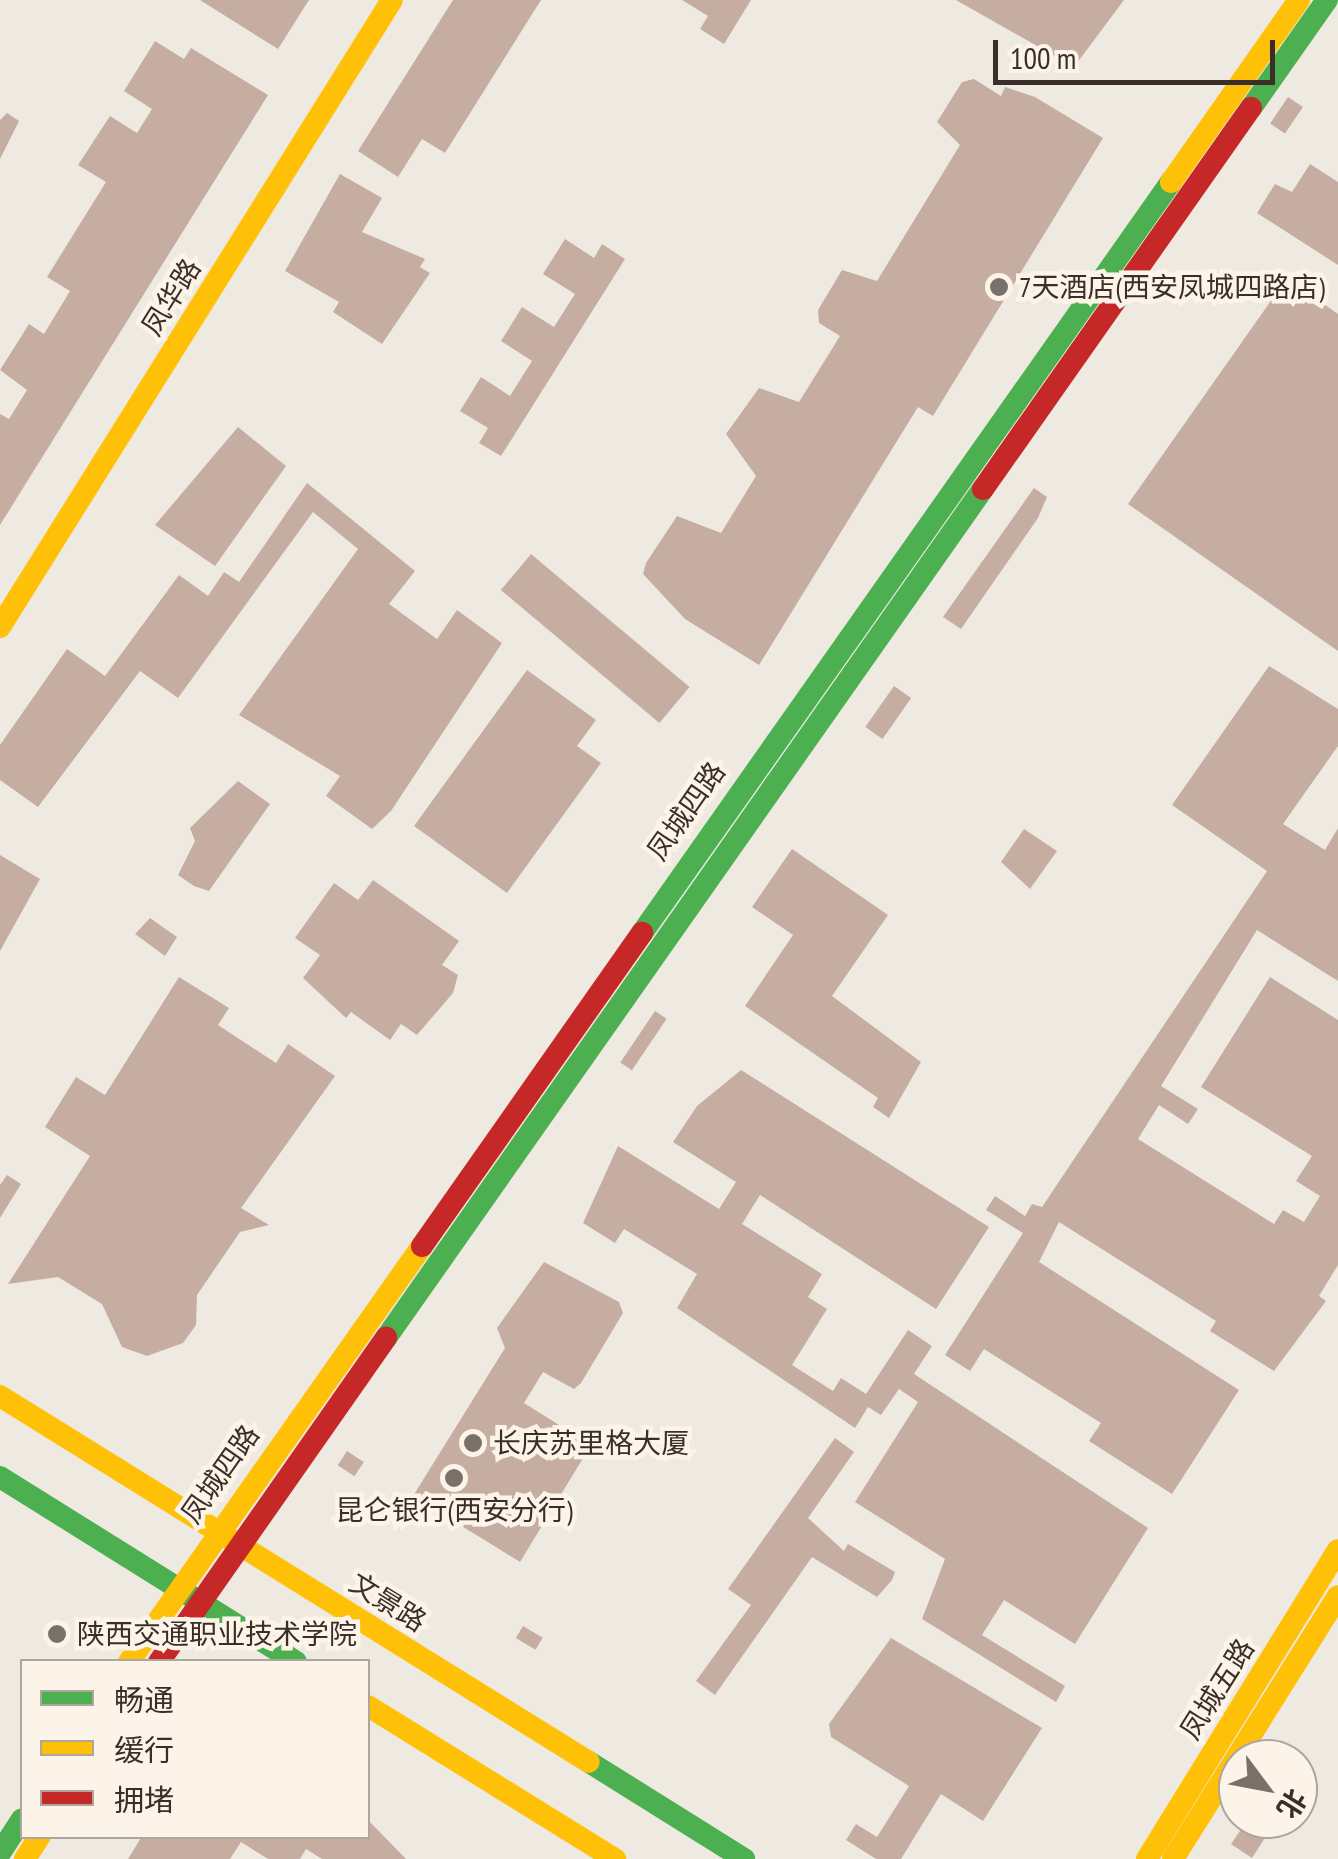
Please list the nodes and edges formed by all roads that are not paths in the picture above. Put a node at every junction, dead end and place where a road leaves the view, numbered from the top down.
1 (392, 0) edge
2 (1299, 0) edge
3 (1327, 0) edge
4 (0, 626) edge
5 (0, 1396) edge
6 (0, 1476) edge
7 (217, 1530) junction
8 (238, 1544) junction
9 (1338, 1550) edge
10 (178, 1588) junction
11 (1338, 1596) edge
12 (200, 1602) junction
13 (131, 1659) edge
14 (161, 1659) edge
15 (291, 1659) edge
16 (370, 1707) edge
17 (20, 1823) edge
18 (0, 1852) edge
19 (615, 1859) edge
20 (744, 1859) edge
21 (1146, 1859) edge
22 (1173, 1859) edge

1 - 4 street, 凤华路
2 - 7 street, 凤城四路
3 - 8 street, 凤城四路
5 - 7 street, 文景路
6 - 10 street
7 - 8 street, 文景路
7 - 10 street, 凤城四路
8 - 12 street, 凤城四路
8 - 20 street, 文景路
9 - 21 street, 凤城五路
10 - 12 street
10 - 13 street, 凤城四路
11 - 22 street, 凤城五路
12 - 14 street, 凤城四路
12 - 15 street
16 - 19 street
17 - 18 street

